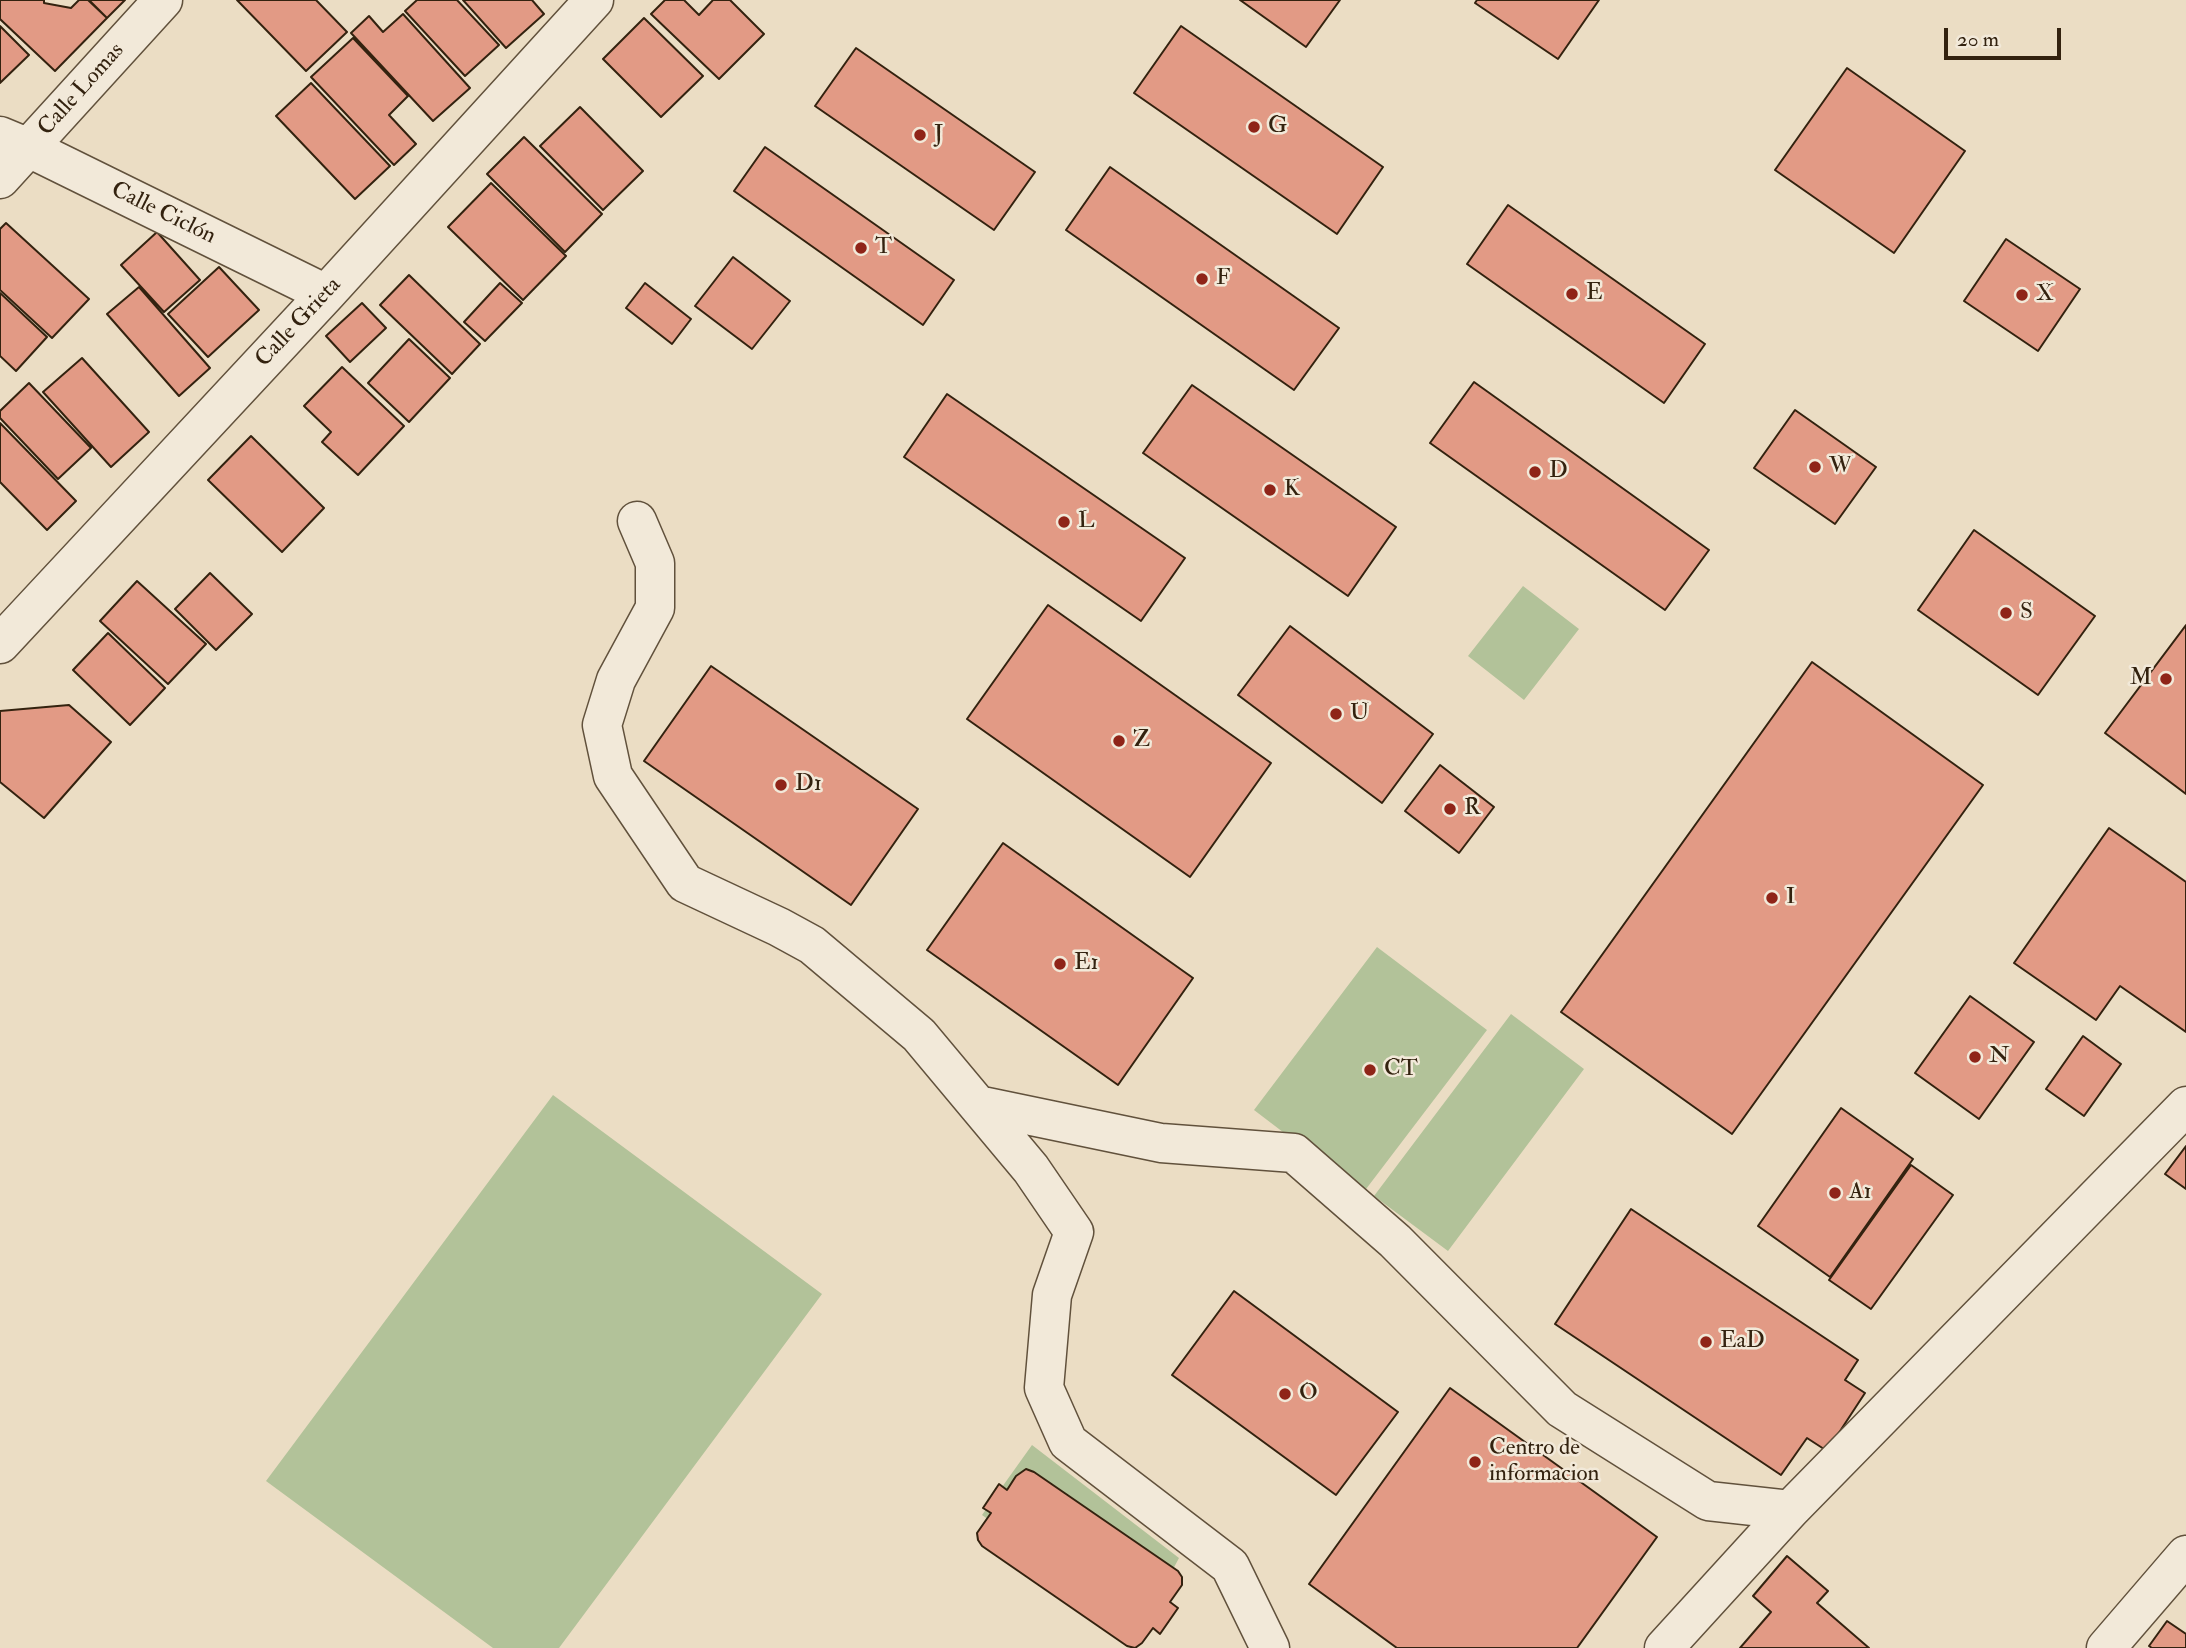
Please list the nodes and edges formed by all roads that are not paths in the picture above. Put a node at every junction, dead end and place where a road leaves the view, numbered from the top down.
1 (163, 0) edge
2 (594, 0) edge
3 (15, 142) edge
4 (0, 179) edge
5 (326, 294) junction
6 (637, 521) dead end
7 (0, 643) edge
8 (978, 1104) junction
9 (2186, 1106) edge
10 (1790, 1510) junction
11 (2186, 1555) edge
12 (2112, 1646) edge
13 (1270, 1648) edge
14 (1664, 1648) edge

1 - 3 street, Calle Lomas
2 - 5 street, Calle Grieta
3 - 4 street, Calle Lomas
3 - 5 street, Calle Ciclón
5 - 7 street, Calle Grieta
6 - 8 street
8 - 10 street
8 - 13 street
9 - 10 street
10 - 14 street
11 - 12 street

